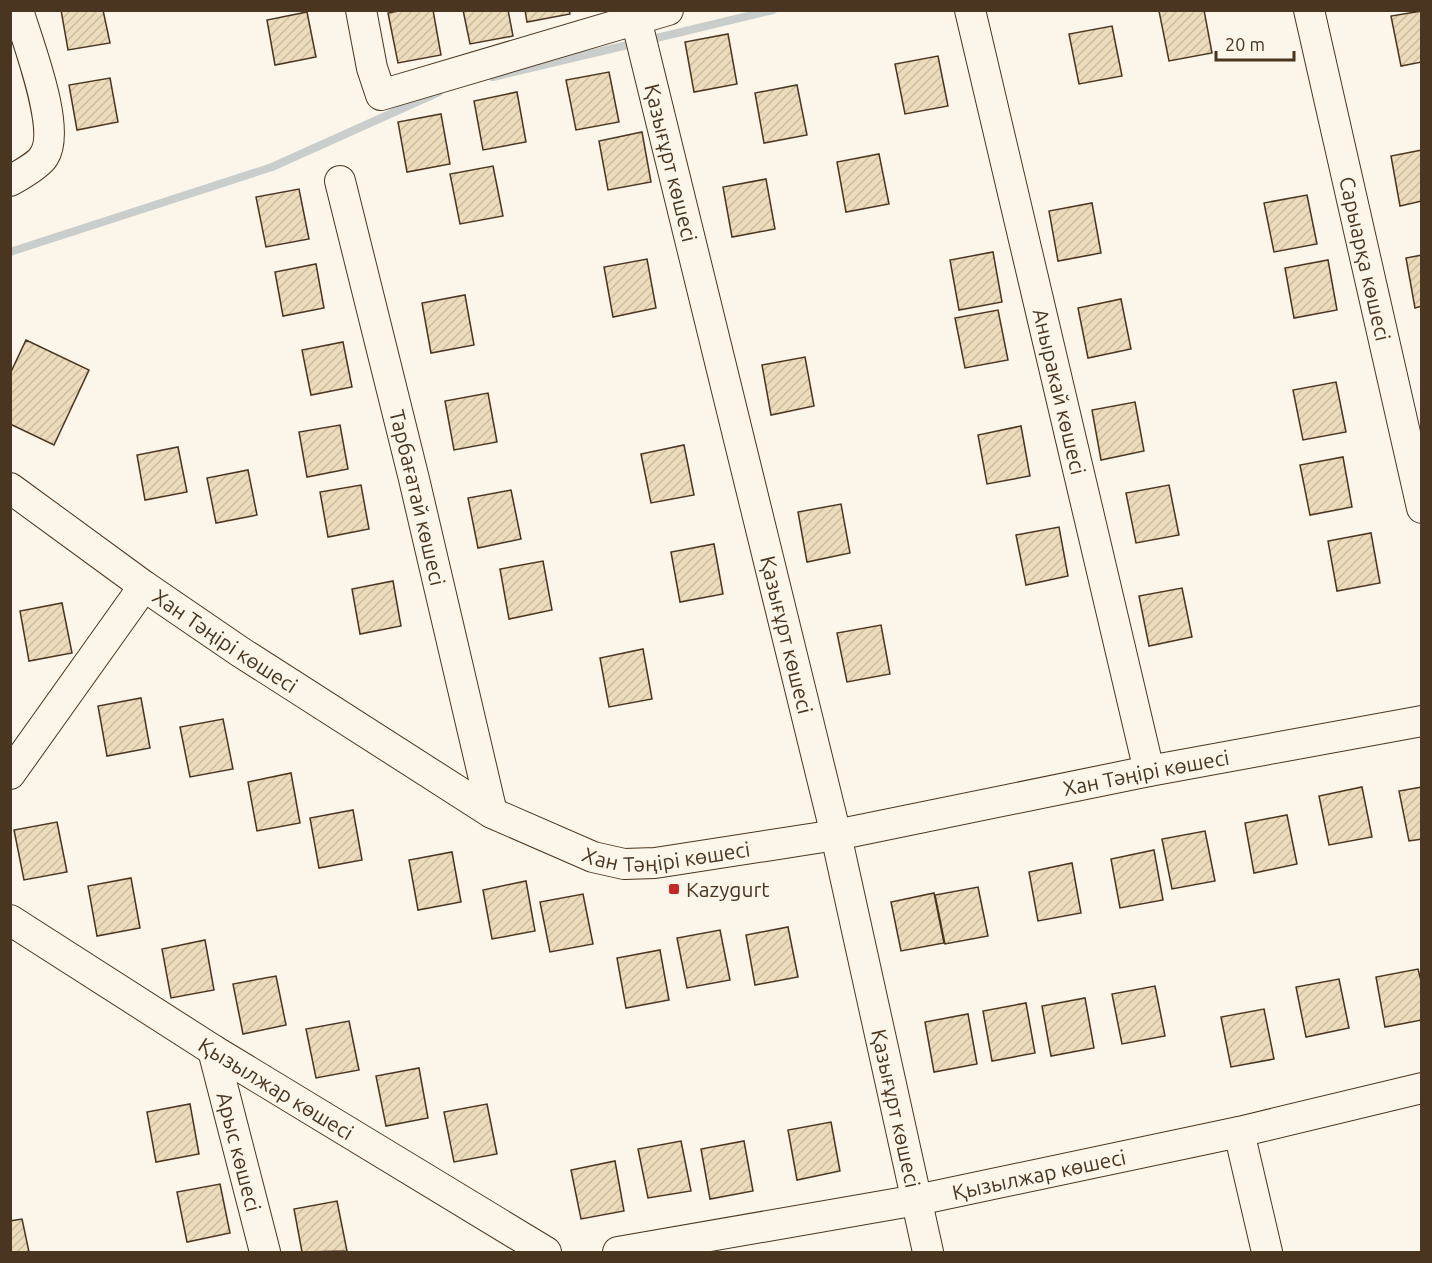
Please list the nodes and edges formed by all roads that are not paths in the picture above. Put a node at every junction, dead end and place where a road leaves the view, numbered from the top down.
1 (18, 10) edge
2 (361, 10) edge
3 (668, 10) edge
4 (970, 10) edge
5 (1309, 10) edge
6 (636, 20) junction
7 (10, 181) edge
8 (340, 181) dead end
9 (10, 488) edge
10 (1422, 508) edge
11 (144, 586) junction
12 (1422, 721) edge
13 (1149, 771) junction
14 (10, 774) edge
15 (492, 813) junction
16 (836, 835) junction
17 (10, 921) edge
18 (213, 1050) junction
19 (1422, 1088) edge
20 (1239, 1132) junction
21 (917, 1200) junction
22 (265, 1252) edge
23 (546, 1252) edge
24 (618, 1252) edge
25 (928, 1252) edge
26 (1267, 1252) edge

1 - 7 street
2 - 6 street
3 - 6 street
4 - 13 street, Аныракай көшесі
5 - 10 street, Сарыарқа көшесі
6 - 16 street, Қазығұрт көшесі
8 - 15 street, Тарбағатай көшесі
9 - 11 street, Хан Тәңірі көшесі
11 - 14 street
11 - 15 street, Хан Тәңірі көшесі
12 - 13 street, Хан Тәңірі көшесі
13 - 16 street, Хан Тәңірі көшесі
15 - 16 street, Хан Тәңірі көшесі
16 - 21 street, Қазығұрт көшесі
17 - 18 street, Қызылжар көшесі
18 - 22 street, Арыс көшесі
18 - 23 street, Қызылжар көшесі
19 - 20 street, Қызылжар көшесі
20 - 21 street, Қызылжар көшесі
20 - 26 street
21 - 24 street, Қызылжар көшесі
21 - 25 street, Қазығұрт көшесі

